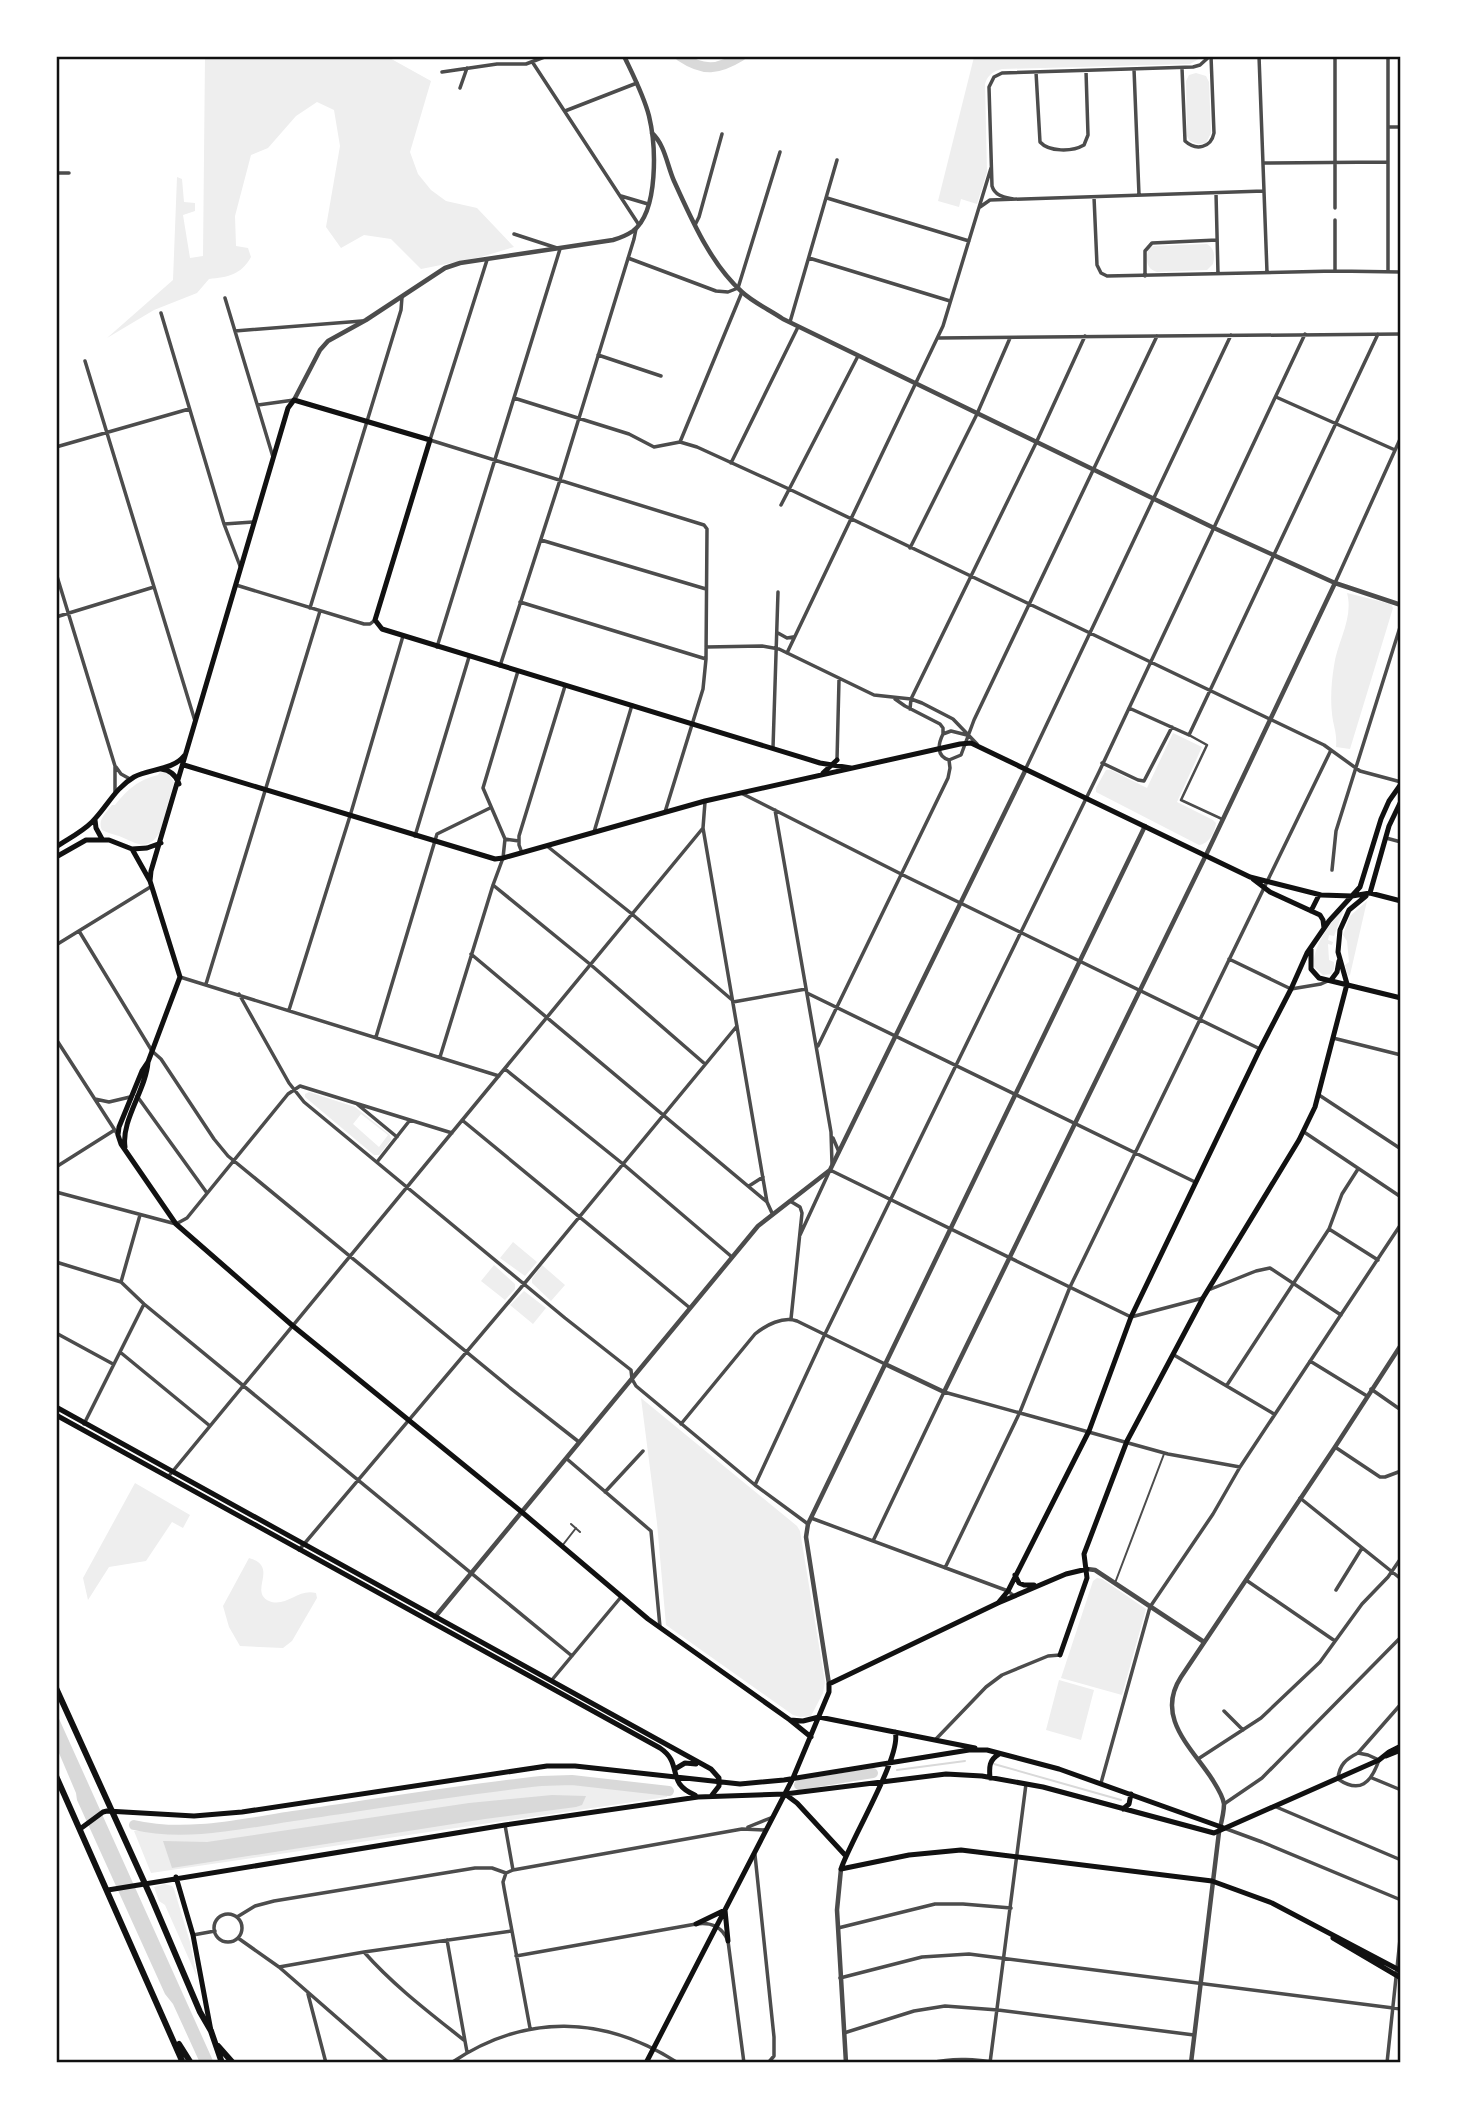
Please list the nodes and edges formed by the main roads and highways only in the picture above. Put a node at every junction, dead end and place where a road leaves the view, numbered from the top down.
1 (186, 753) junction
2 (820, 763) junction
3 (836, 763) junction
4 (184, 765) junction
5 (851, 768) junction
6 (157, 769) junction
7 (821, 775) junction
8 (178, 783) junction
9 (1401, 783) edge
10 (1401, 801) edge
11 (95, 820) junction
12 (102, 839) junction
13 (161, 843) junction
14 (56, 847) edge
15 (132, 849) junction
16 (56, 857) edge
17 (1250, 877) junction
18 (151, 884) junction
19 (1370, 893) junction
20 (1319, 895) junction
21 (1352, 896) junction
22 (1401, 901) edge
23 (1311, 911) junction
24 (1324, 928) junction
25 (1311, 949) junction
26 (1339, 958) junction
27 (1330, 980) junction
28 (1347, 984) junction
29 (1401, 998) edge
30 (148, 1062) junction
31 (125, 1150) junction
32 (56, 1407) edge
33 (56, 1415) edge
34 (170, 1474) junction
35 (1087, 1569) junction
36 (1015, 1575) junction
37 (1040, 1584) junction
38 (998, 1603) junction
39 (434, 1620) junction
40 (1060, 1655) road end
41 (549, 1684) junction
42 (56, 1688) edge
43 (819, 1717) junction
44 (790, 1720) junction
45 (895, 1732) junction
46 (811, 1737) junction
47 (1401, 1748) edge
48 (983, 1750) junction
49 (999, 1754) junction
50 (890, 1762) junction
51 (703, 1765) junction
52 (675, 1769) junction
53 (56, 1776) edge
54 (676, 1778) junction
55 (793, 1778) junction
56 (990, 1778) junction
57 (883, 1781) junction
58 (719, 1782) junction
59 (785, 1794) junction
60 (1131, 1794) junction
61 (711, 1795) junction
62 (698, 1797) junction
63 (1123, 1809) junction
64 (112, 1811) junction
65 (80, 1829) junction
66 (1221, 1829) junction
67 (845, 1855) junction
68 (176, 1877) junction
69 (144, 1883) junction
70 (111, 1889) junction
71 (725, 1910) junction
72 (696, 1924) road end
73 (728, 1941) road end
74 (1399, 1973) edge
75 (211, 2031) junction
76 (217, 2046) junction
77 (188, 2062) edge
78 (222, 2063) edge
79 (233, 2063) edge
80 (646, 2063) edge

1 - 2 main road
1 - 4 main road
1 - 6 main road
2 - 3 main road
2 - 7 main road
3 - 5 main road
3 - 7 main road
4 - 7 main road
4 - 8 main road
5 - 7 main road
5 - 17 main road
6 - 8 main road
6 - 11 main road
8 - 13 main road
9 - 21 main road
10 - 19 main road
11 - 12 main road
11 - 14 main road
12 - 15 main road
12 - 16 main road
13 - 15 main road
13 - 18 main road
15 - 18 main road
17 - 20 main road
17 - 23 main road
18 - 30 main road
19 - 21 main road
19 - 22 main road
19 - 26 main road
20 - 21 main road
20 - 23 main road
21 - 24 main road
23 - 24 main road
24 - 25 main road
25 - 27 main road
25 - 36 main road
26 - 27 main road
26 - 28 main road
27 - 28 main road
28 - 29 main road
28 - 35 main road
30 - 31 main road
30 - 31 main road
31 - 44 main road
32 - 34 main road
33 - 34 main road
34 - 39 main road
34 - 39 main road
35 - 37 main road
35 - 40 main road
36 - 37 main road
36 - 38 main road
37 - 38 main road
38 - 43 main road
39 - 41 main road
41 - 51 main road
41 - 52 main road
42 - 64 highway
43 - 44 main road
43 - 45 main road
43 - 46 main road
44 - 46 main road
45 - 48 main road
45 - 50 main road
46 - 55 main road
47 - 66 main road
48 - 49 main road
48 - 50 main road
49 - 56 main road
49 - 60 main road
50 - 55 main road
50 - 57 main road
51 - 52 main road
51 - 58 main road
52 - 54 main road
53 - 65 highway
54 - 58 main road
54 - 62 main road
54 - 64 main road
55 - 58 main road
55 - 59 main road
56 - 57 main road
56 - 63 main road
57 - 59 main road
57 - 67 main road
58 - 61 main road
59 - 61 main road
59 - 67 main road
59 - 71 main road
60 - 63 main road
60 - 66 main road
61 - 62 main road
62 - 68 main road
63 - 66 main road
64 - 65 main road
64 - 69 highway
65 - 70 highway
67 - 74 main road
68 - 69 main road
68 - 75 main road
69 - 70 main road
69 - 75 highway
70 - 77 highway
71 - 72 main road
71 - 73 main road
71 - 80 main road
75 - 76 highway
76 - 78 highway
76 - 79 highway

